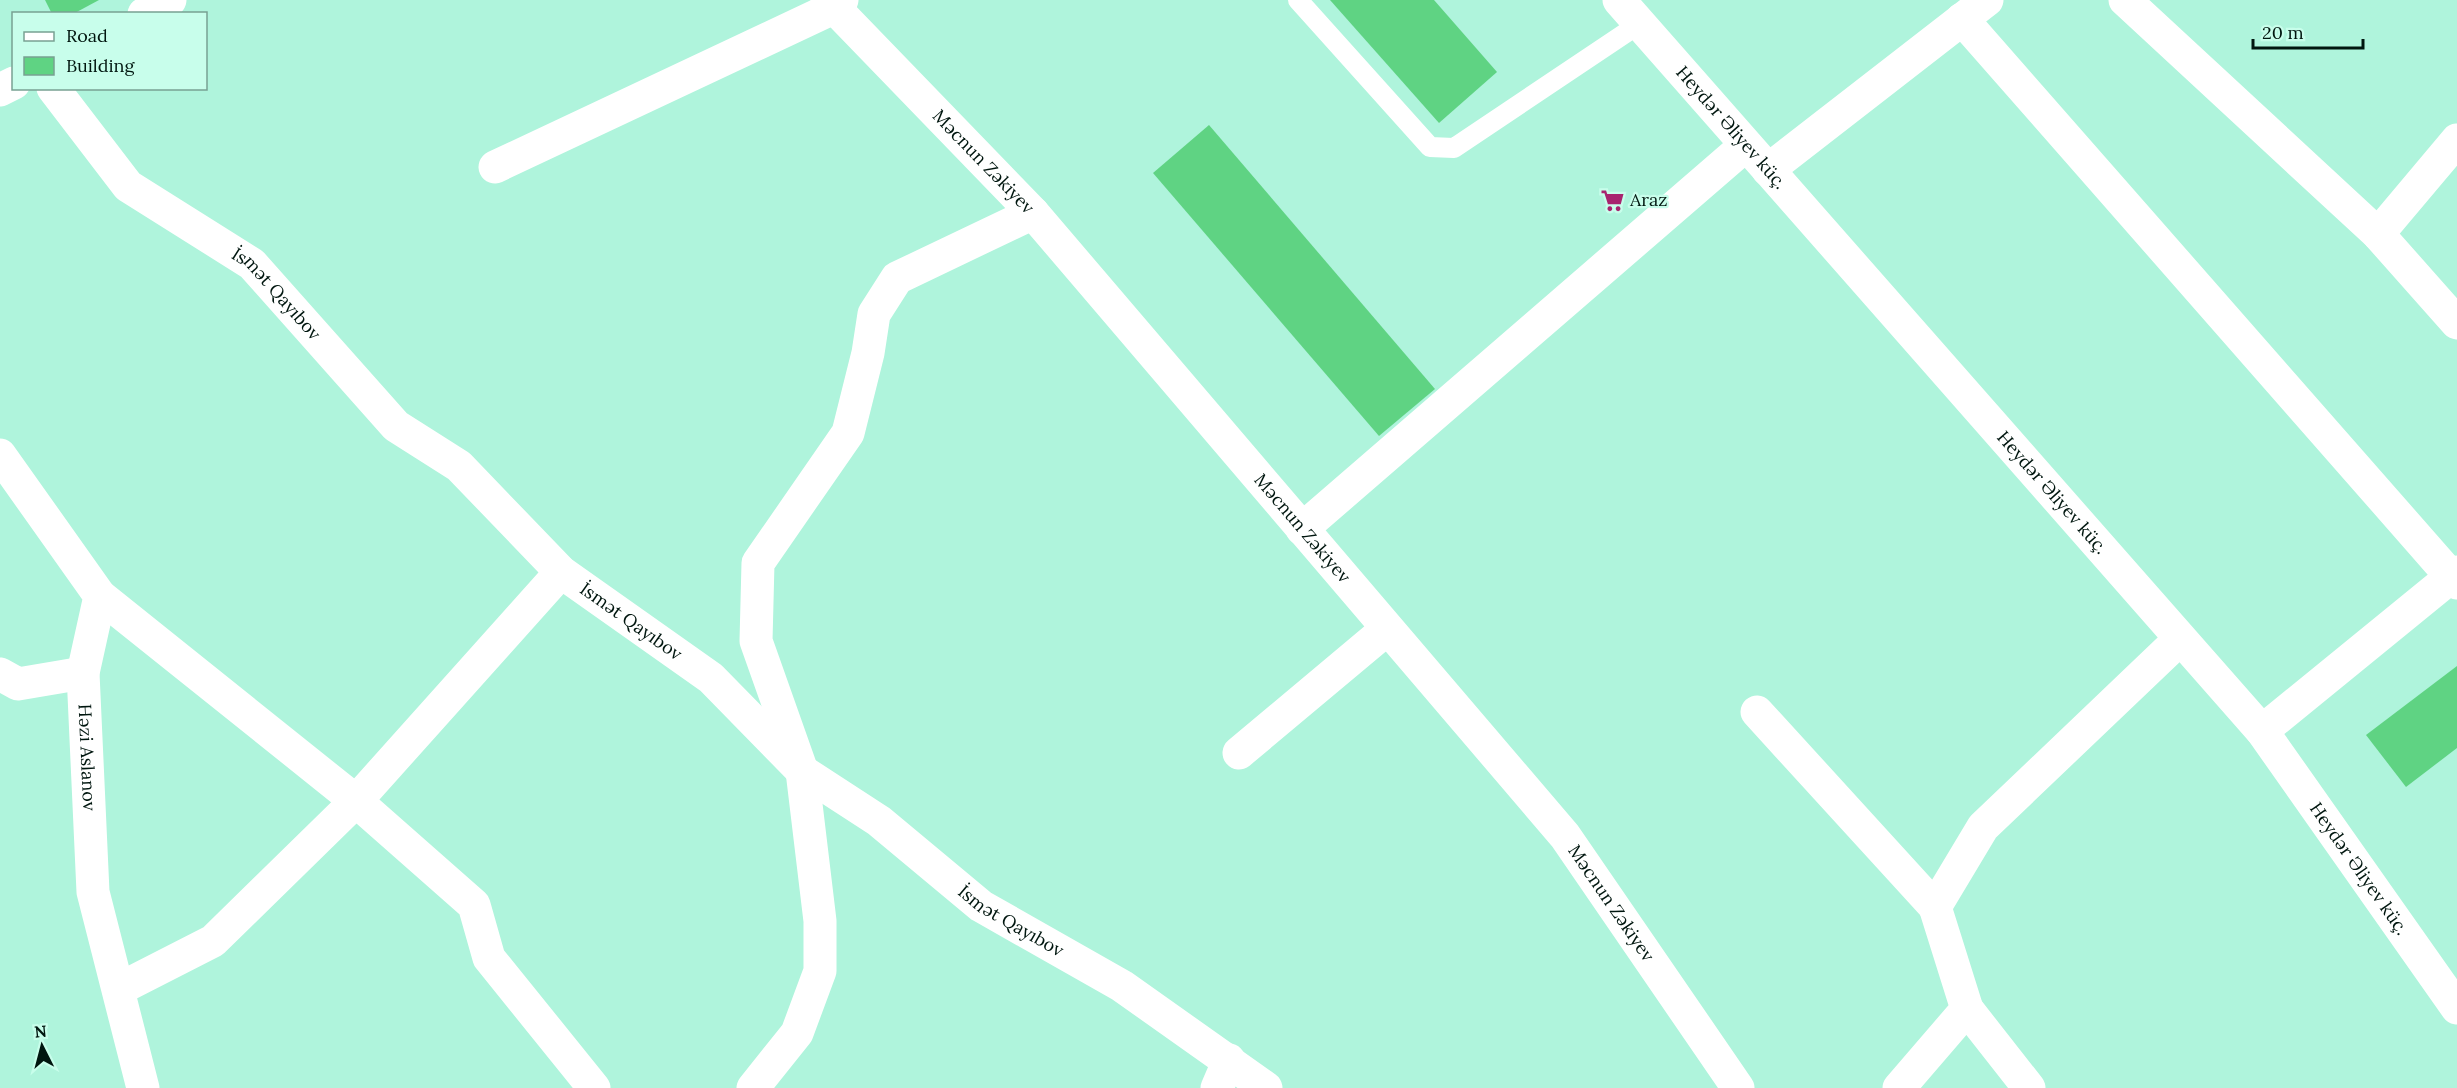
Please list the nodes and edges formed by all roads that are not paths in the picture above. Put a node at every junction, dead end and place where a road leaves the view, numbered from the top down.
1 (170, 0) edge
2 (1298, 0) edge
3 (2125, 0) edge
4 (834, 3) edge
5 (1975, 10) edge
6 (148, 12) edge
7 (1629, 12) edge
8 (55, 90) edge
9 (2457, 140) edge
10 (1746, 145) junction
11 (495, 166) dead end
12 (1768, 170) junction
13 (1033, 213) junction
14 (2378, 234) junction
15 (2457, 323) edge
16 (0, 455) edge
17 (1302, 529) junction
18 (561, 572) junction
19 (2455, 577) edge
20 (100, 596) junction
21 (1388, 629) junction
22 (2180, 639) junction
23 (83, 673) junction
24 (0, 674) edge
25 (1757, 712) dead end
26 (2262, 731) junction
27 (1239, 753) dead end
28 (802, 771) junction
29 (356, 801) junction
30 (1935, 907) junction
31 (119, 989) junction
32 (2457, 1008) edge
33 (1967, 1009) junction
34 (1223, 1074) edge
35 (143, 1088) edge
36 (594, 1088) edge
37 (753, 1088) edge
38 (1266, 1088) edge
39 (1738, 1088) edge
40 (1899, 1088) edge
41 (2029, 1088) edge

1 - 6 street
2 - 7 lane
3 - 14 street
4 - 11 street
4 - 13 street, Məcnun Zəkiyev
5 - 12 street
5 - 19 street
7 - 10 street, Heydər Əliyev küç.
8 - 18 street, İsmət Qayıbov
9 - 14 street
10 - 12 street, Heydər Əliyev küç.
10 - 17 street
12 - 22 street, Heydər Əliyev küç.
13 - 17 street, Məcnun Zəkiyev
13 - 28 street
14 - 15 street
16 - 20 street
17 - 21 street, Məcnun Zəkiyev
18 - 28 street, İsmət Qayıbov
18 - 29 street
19 - 26 street
20 - 23 street, Həzi Aslanov
20 - 29 street
21 - 27 street
21 - 39 street, Məcnun Zəkiyev
22 - 26 street, Heydər Əliyev küç.
22 - 30 street
23 - 24 street
23 - 31 street, Həzi Aslanov
25 - 30 street
26 - 32 street, Heydər Əliyev küç.
28 - 34 street, İsmət Qayıbov
28 - 37 street
29 - 31 street
29 - 36 street
30 - 33 street
31 - 35 street, Həzi Aslanov
33 - 40 street
33 - 41 street
34 - 38 street, İsmət Qayıbov

